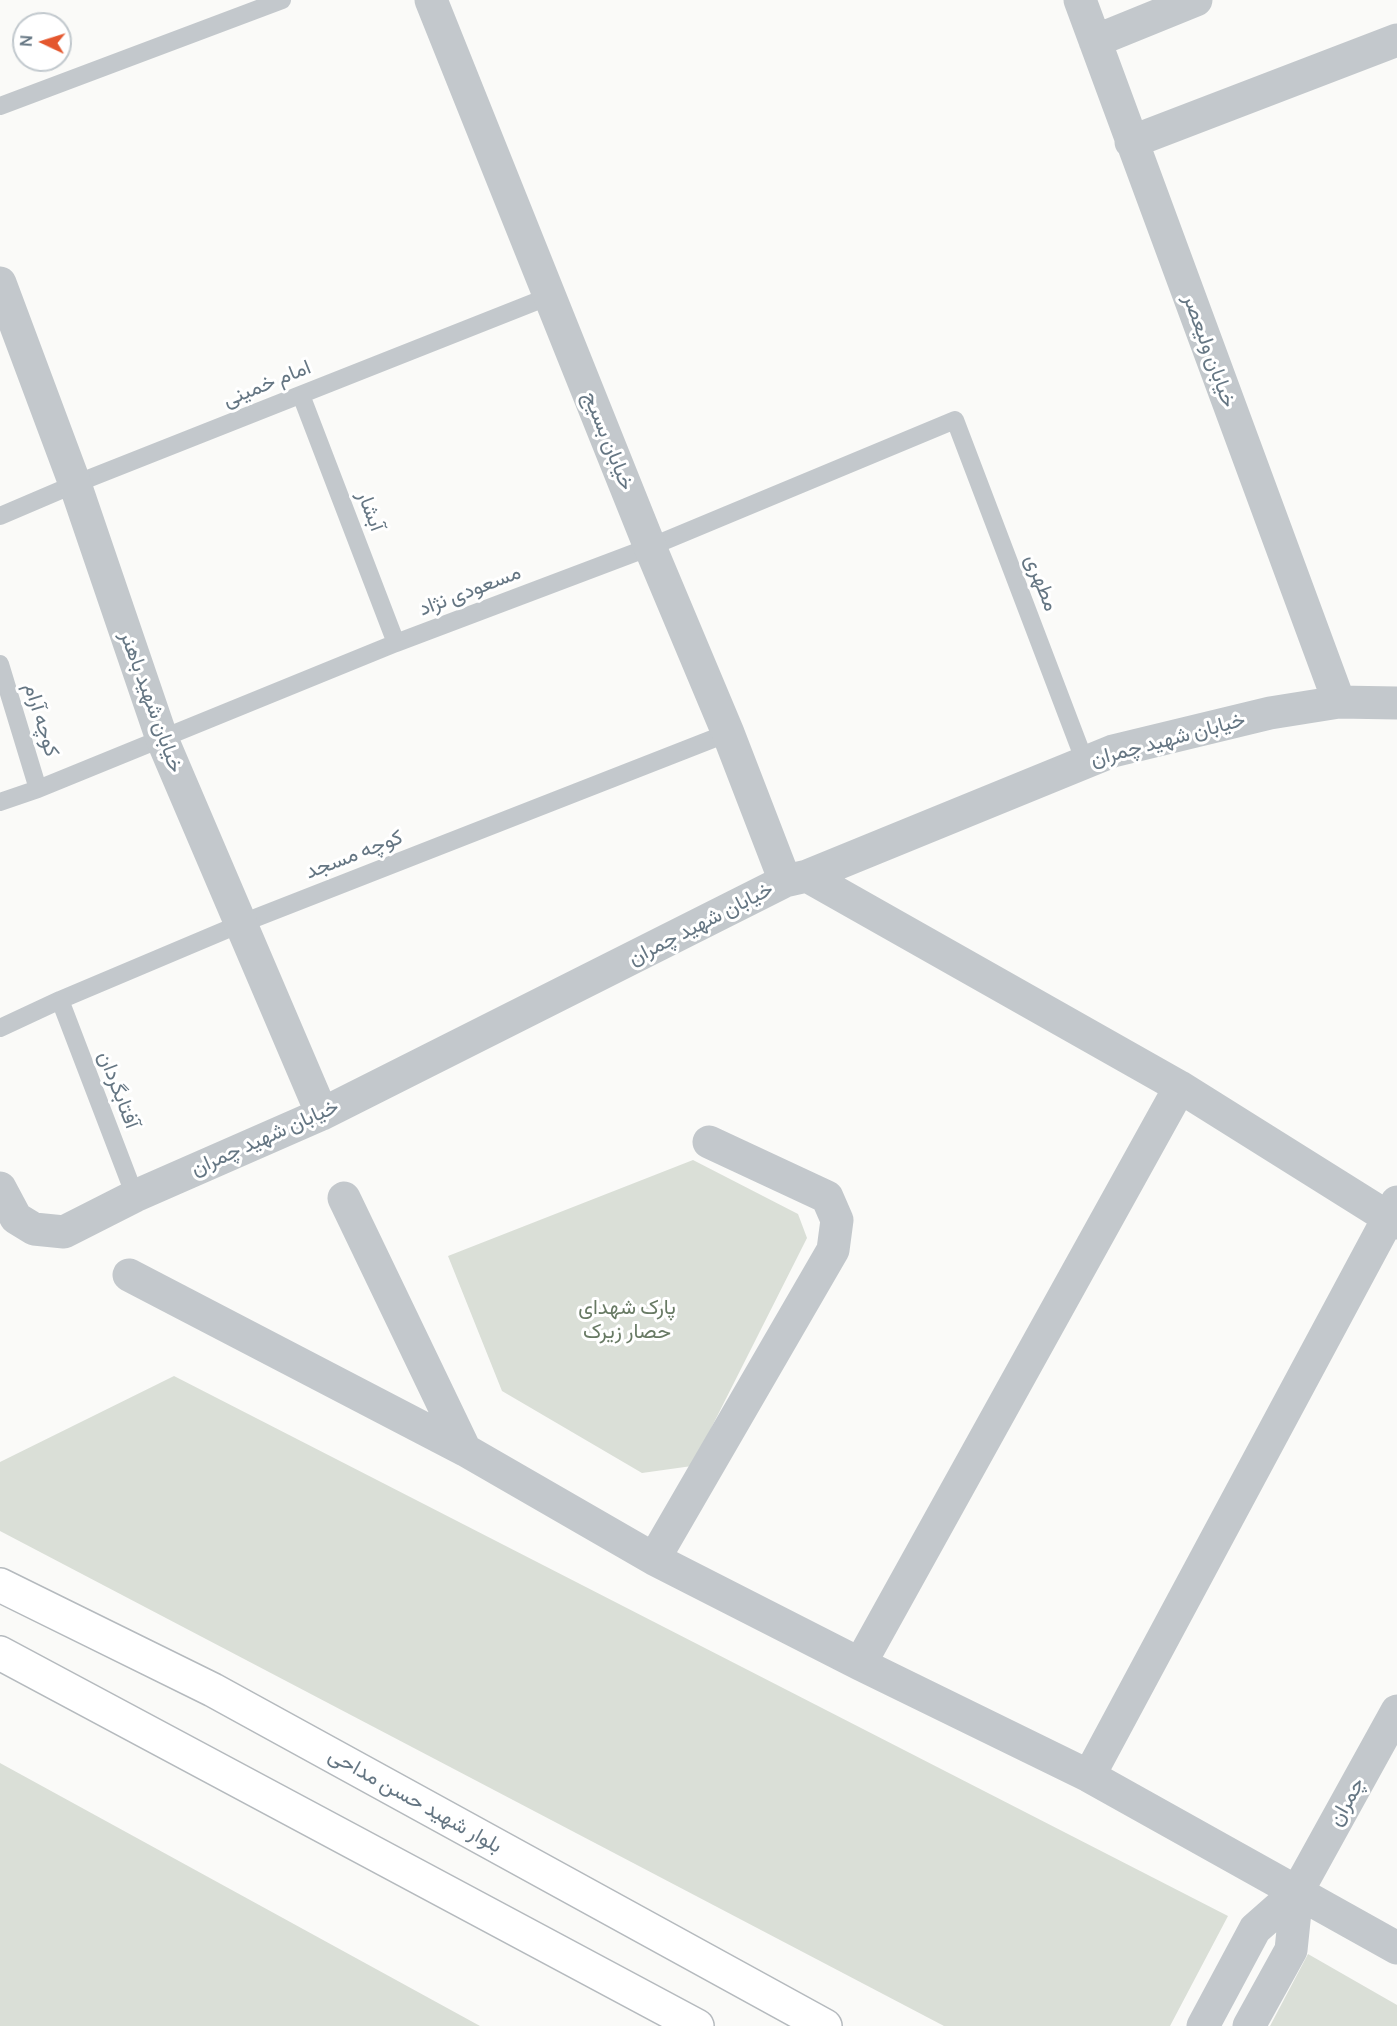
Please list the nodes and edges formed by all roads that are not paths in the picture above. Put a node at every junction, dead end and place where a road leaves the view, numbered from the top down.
1 (282, 0) edge
2 (431, 0) edge
3 (1080, 0) edge
4 (1196, 0) edge
5 (1397, 40) edge
6 (1095, 41) junction
7 (0, 106) edge
8 (1131, 142) junction
9 (0, 283) edge
10 (550, 296) junction
11 (301, 395) junction
12 (955, 420) joint
13 (75, 484) junction
14 (0, 516) edge
15 (650, 547) junction
16 (396, 643) junction
17 (0, 664) edge
18 (1339, 702) junction
19 (1397, 703) edge
20 (728, 733) junction
21 (162, 739) junction
22 (1084, 762) junction
23 (38, 789) junction
24 (0, 802) edge
25 (796, 878) junction
26 (240, 924) junction
27 (60, 1000) junction
28 (0, 1028) edge
29 (1180, 1087) junction
30 (322, 1114) junction
31 (709, 1142) dead end
32 (0, 1188) edge
33 (135, 1196) junction
34 (344, 1198) dead end
35 (1394, 1214) edge
36 (129, 1275) dead end
37 (465, 1449) junction
38 (654, 1559) junction
39 (0, 1585) edge
40 (0, 1653) edge
41 (860, 1664) junction
42 (1397, 1711) edge
43 (1089, 1776) junction
44 (1297, 1892) junction
45 (1397, 1948) edge
46 (697, 2026) edge
47 (825, 2026) edge
48 (1203, 2026) edge
49 (1250, 2026) edge

1 - 7 lane
2 - 10 street, خیابان بسیج
3 - 6 street, خیابان ولیعصر
4 - 6 street
5 - 8 street
6 - 8 street, خیابان ولیعصر
8 - 18 street, خیابان ولیعصر
9 - 13 street, خیابان شهید باهنر
10 - 11 lane, امام خمینی
10 - 15 street, خیابان بسیج
11 - 13 lane, امام خمینی
11 - 16 lane, آبشار
12 - 15 lane, مسعودی نژاد
12 - 22 lane, مطهری
13 - 14 lane, امام خمینی
13 - 21 street, خیابان شهید باهنر
15 - 16 lane, مسعودی نژاد
15 - 20 street, خیابان بسیج
16 - 21 lane, مسعودی نژاد
17 - 23 lane, کوچه آرام
18 - 19 street, خیابان شهید چمران
18 - 22 street, خیابان شهید چمران
20 - 25 street, خیابان بسیج
20 - 26 lane, کوچه مسجد
21 - 23 lane, مسعودی نژاد
21 - 26 street, خیابان شهید باهنر
22 - 25 street, خیابان شهید چمران
23 - 24 lane, مسعودی نژاد
25 - 29 street
25 - 30 street, خیابان شهید چمران
26 - 27 lane, کوچه مسجد
26 - 30 street, خیابان شهید باهنر
27 - 28 lane, کوچه مسجد
27 - 33 lane, آفتابگردان
29 - 35 street
29 - 41 street
30 - 33 street, خیابان شهید چمران
31 - 38 street
32 - 33 street, خیابان شهید چمران
34 - 37 street
35 - 43 street
36 - 37 street
37 - 38 street
38 - 41 street
39 - 47 main road, بلوار شهید حسن مداحی
40 - 46 main road
41 - 43 street
42 - 44 street, چمران
43 - 44 street
44 - 45 street
44 - 48 street
44 - 49 street

